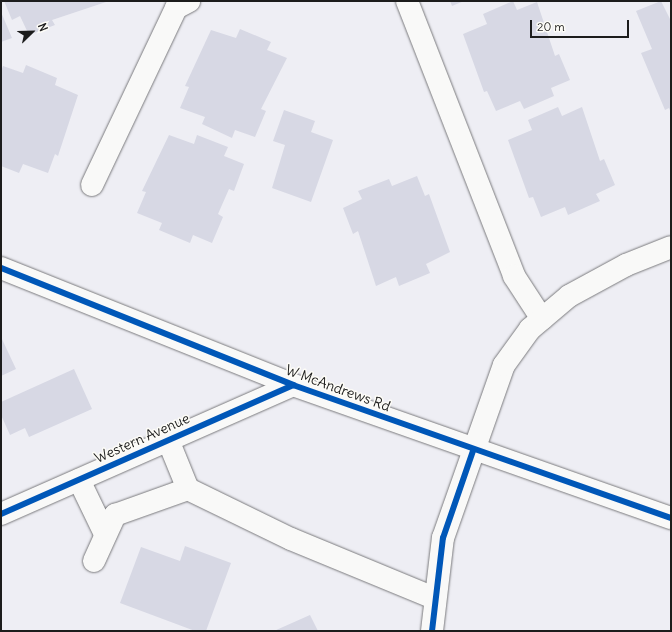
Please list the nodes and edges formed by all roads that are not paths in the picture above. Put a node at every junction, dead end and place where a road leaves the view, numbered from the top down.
1 (189, 1) edge
2 (407, 1) edge
3 (92, 185) dead end
4 (671, 247) edge
5 (1, 268) edge
6 (542, 319) junction
7 (293, 384) junction
8 (168, 440) junction
9 (473, 451) junction
10 (79, 480) junction
11 (188, 489) junction
12 (1, 514) edge
13 (671, 518) edge
14 (105, 534) junction
15 (94, 561) dead end
16 (434, 598) junction
17 (427, 629) edge

1 - 3 street
2 - 6 street
4 - 6 street
5 - 7 street, W McAndrews Rd
6 - 9 street
7 - 8 street, Western Avenue
7 - 9 street, W McAndrews Rd
8 - 10 street, Western Avenue
8 - 11 street
9 - 13 street, W McAndrews Rd
9 - 16 street
10 - 12 street, Western Avenue
10 - 14 street
11 - 14 street
11 - 16 street
14 - 15 street
16 - 17 street

